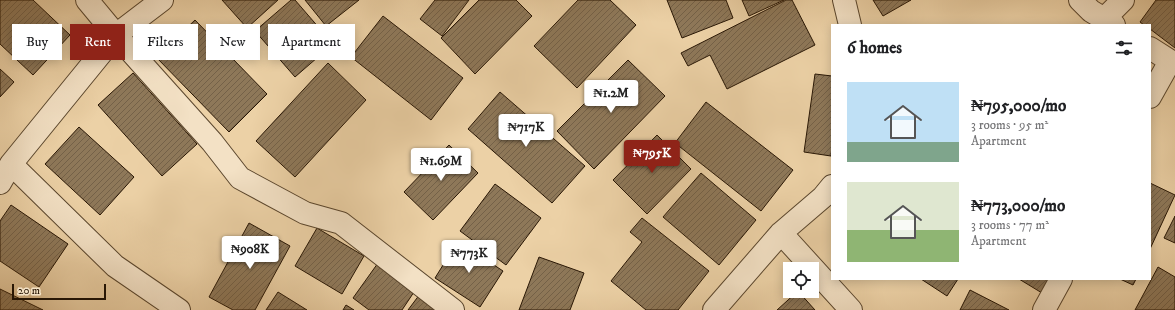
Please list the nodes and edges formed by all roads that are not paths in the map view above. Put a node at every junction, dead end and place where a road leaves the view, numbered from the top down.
1 (87, 0) edge
2 (162, 0) edge
3 (844, 0) edge
4 (1080, 0) edge
5 (1123, 0) edge
6 (1109, 22) edge
7 (107, 24) edge
8 (850, 24) edge
9 (125, 28) edge
10 (125, 45) edge
11 (1151, 49) edge
12 (96, 60) edge
13 (1173, 62) edge
14 (1151, 95) edge
15 (11, 164) junction
16 (0, 183) edge
17 (831, 187) edge
18 (781, 233) junction
19 (1060, 280) edge
20 (179, 310) edge
21 (453, 310) edge
22 (714, 310) edge
23 (851, 310) edge
24 (1044, 310) edge

1 - 7 street
2 - 9 street
3 - 8 street
4 - 6 street
5 - 6 street
10 - 21 street
11 - 13 street
12 - 15 street
13 - 14 street
15 - 16 street
15 - 20 street
17 - 18 street
18 - 22 street
18 - 23 street
19 - 24 street

